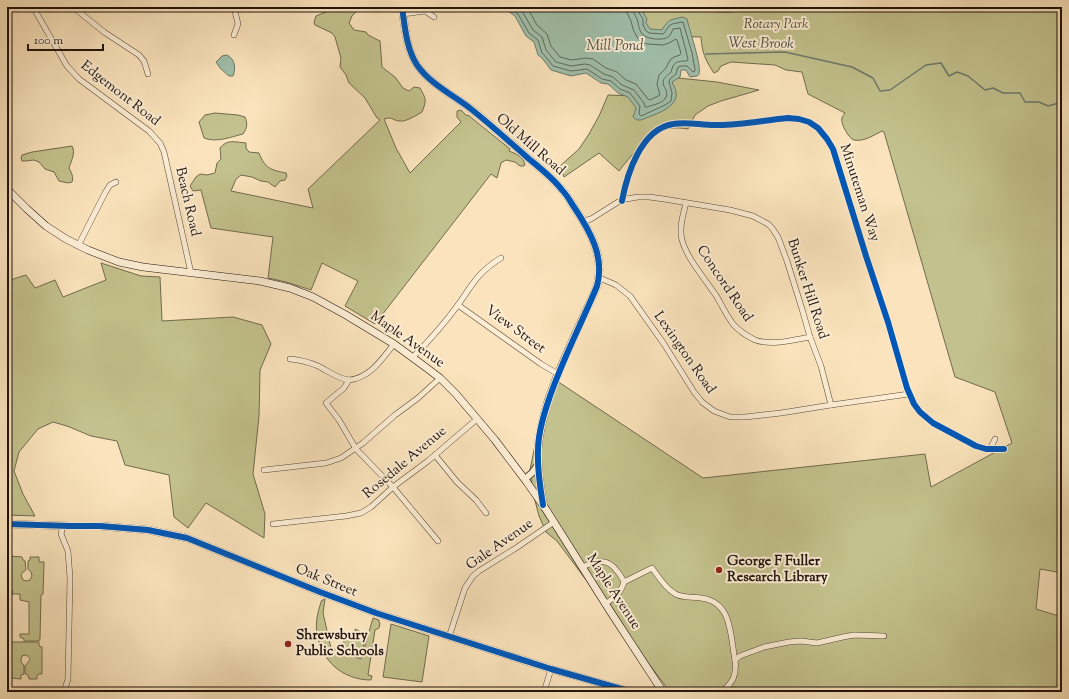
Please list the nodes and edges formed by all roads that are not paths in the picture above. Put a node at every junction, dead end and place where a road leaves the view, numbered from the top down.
1 (33, 7) edge
2 (73, 7) edge
3 (234, 7) edge
4 (402, 7) edge
5 (403, 14) junction
6 (434, 17) dead end
7 (234, 36) dead end
8 (148, 74) dead end
9 (156, 138) joint
10 (116, 182) dead end
11 (7, 189) edge
12 (622, 201) junction
13 (686, 203) junction
14 (583, 221) junction
15 (78, 246) junction
16 (501, 258) dead end
17 (191, 273) junction
18 (600, 278) junction
19 (458, 305) junction
20 (810, 337) junction
21 (394, 344) junction
22 (413, 357) junction
23 (290, 359) dead end
24 (558, 374) junction
25 (440, 378) junction
26 (349, 380) junction
27 (909, 394) junction
28 (832, 405) junction
29 (477, 419) junction
30 (995, 439) dead end
31 (356, 449) junction
32 (990, 449) junction
33 (1004, 449) dead end
34 (435, 455) junction
35 (538, 465) junction
36 (264, 470) dead end
37 (525, 478) junction
38 (539, 479) junction
39 (530, 486) junction
40 (393, 487) junction
41 (543, 505) junction
42 (486, 512) dead end
43 (554, 522) junction
44 (7, 524) edge
45 (273, 524) dead end
46 (63, 526) junction
47 (438, 541) dead end
48 (582, 567) junction
49 (624, 582) junction
50 (605, 604) junction
51 (448, 636) junction
52 (884, 636) dead end
53 (734, 660) junction
54 (551, 669) junction
55 (64, 692) edge
56 (544, 692) edge
57 (632, 692) edge
58 (663, 692) edge
59 (720, 692) edge

1 - 9 street, Edgemont Road
2 - 8 street
3 - 7 street
4 - 5 street, Old Mill Road
5 - 6 street
5 - 14 street, Old Mill Road
9 - 17 street, Beach Road
10 - 15 street
11 - 15 main road, Maple Avenue
12 - 13 street, Bunker Hill Road
12 - 14 street, Bunker Hill Road
12 - 27 street, Minuteman Way
13 - 20 street, Bunker Hill Road
13 - 20 street, Concord Road
14 - 18 street, Old Mill Road
15 - 17 main road, Maple Avenue
16 - 19 street
17 - 21 main road, Maple Avenue
18 - 24 street, Old Mill Road
18 - 28 street, Lexington Road
19 - 22 street
19 - 24 street, View Street
20 - 28 street, Bunker Hill Road
21 - 22 main road, Maple Avenue
21 - 26 street
22 - 25 main road, Maple Avenue
23 - 26 street
24 - 35 street, Old Mill Road
25 - 29 main road, Maple Avenue
25 - 31 street
26 - 31 street
27 - 28 street
27 - 32 street, Minuteman Way
29 - 34 street, Rosedale Avenue
29 - 37 main road, Maple Avenue
30 - 32 street
31 - 36 street
31 - 40 street
32 - 33 street, Minuteman Way
34 - 40 street, Rosedale Avenue
34 - 42 street
35 - 37 street
35 - 38 street, Old Mill Road
37 - 39 main road, Maple Avenue
38 - 39 street
38 - 41 street, Old Mill Road
39 - 41 main road, Maple Avenue
40 - 45 street, Rosedale Avenue
40 - 47 street
41 - 43 main road, Maple Avenue
43 - 48 main road, Maple Avenue
43 - 51 street, Gale Avenue
44 - 46 street, Oak Street
46 - 51 street, Oak Street
46 - 55 street
48 - 49 street
48 - 50 main road, Maple Avenue
49 - 50 street
49 - 53 street
50 - 58 main road, Maple Avenue
51 - 54 street, Oak Street
52 - 53 street
53 - 59 street
54 - 56 street
54 - 57 street, Oak Street

